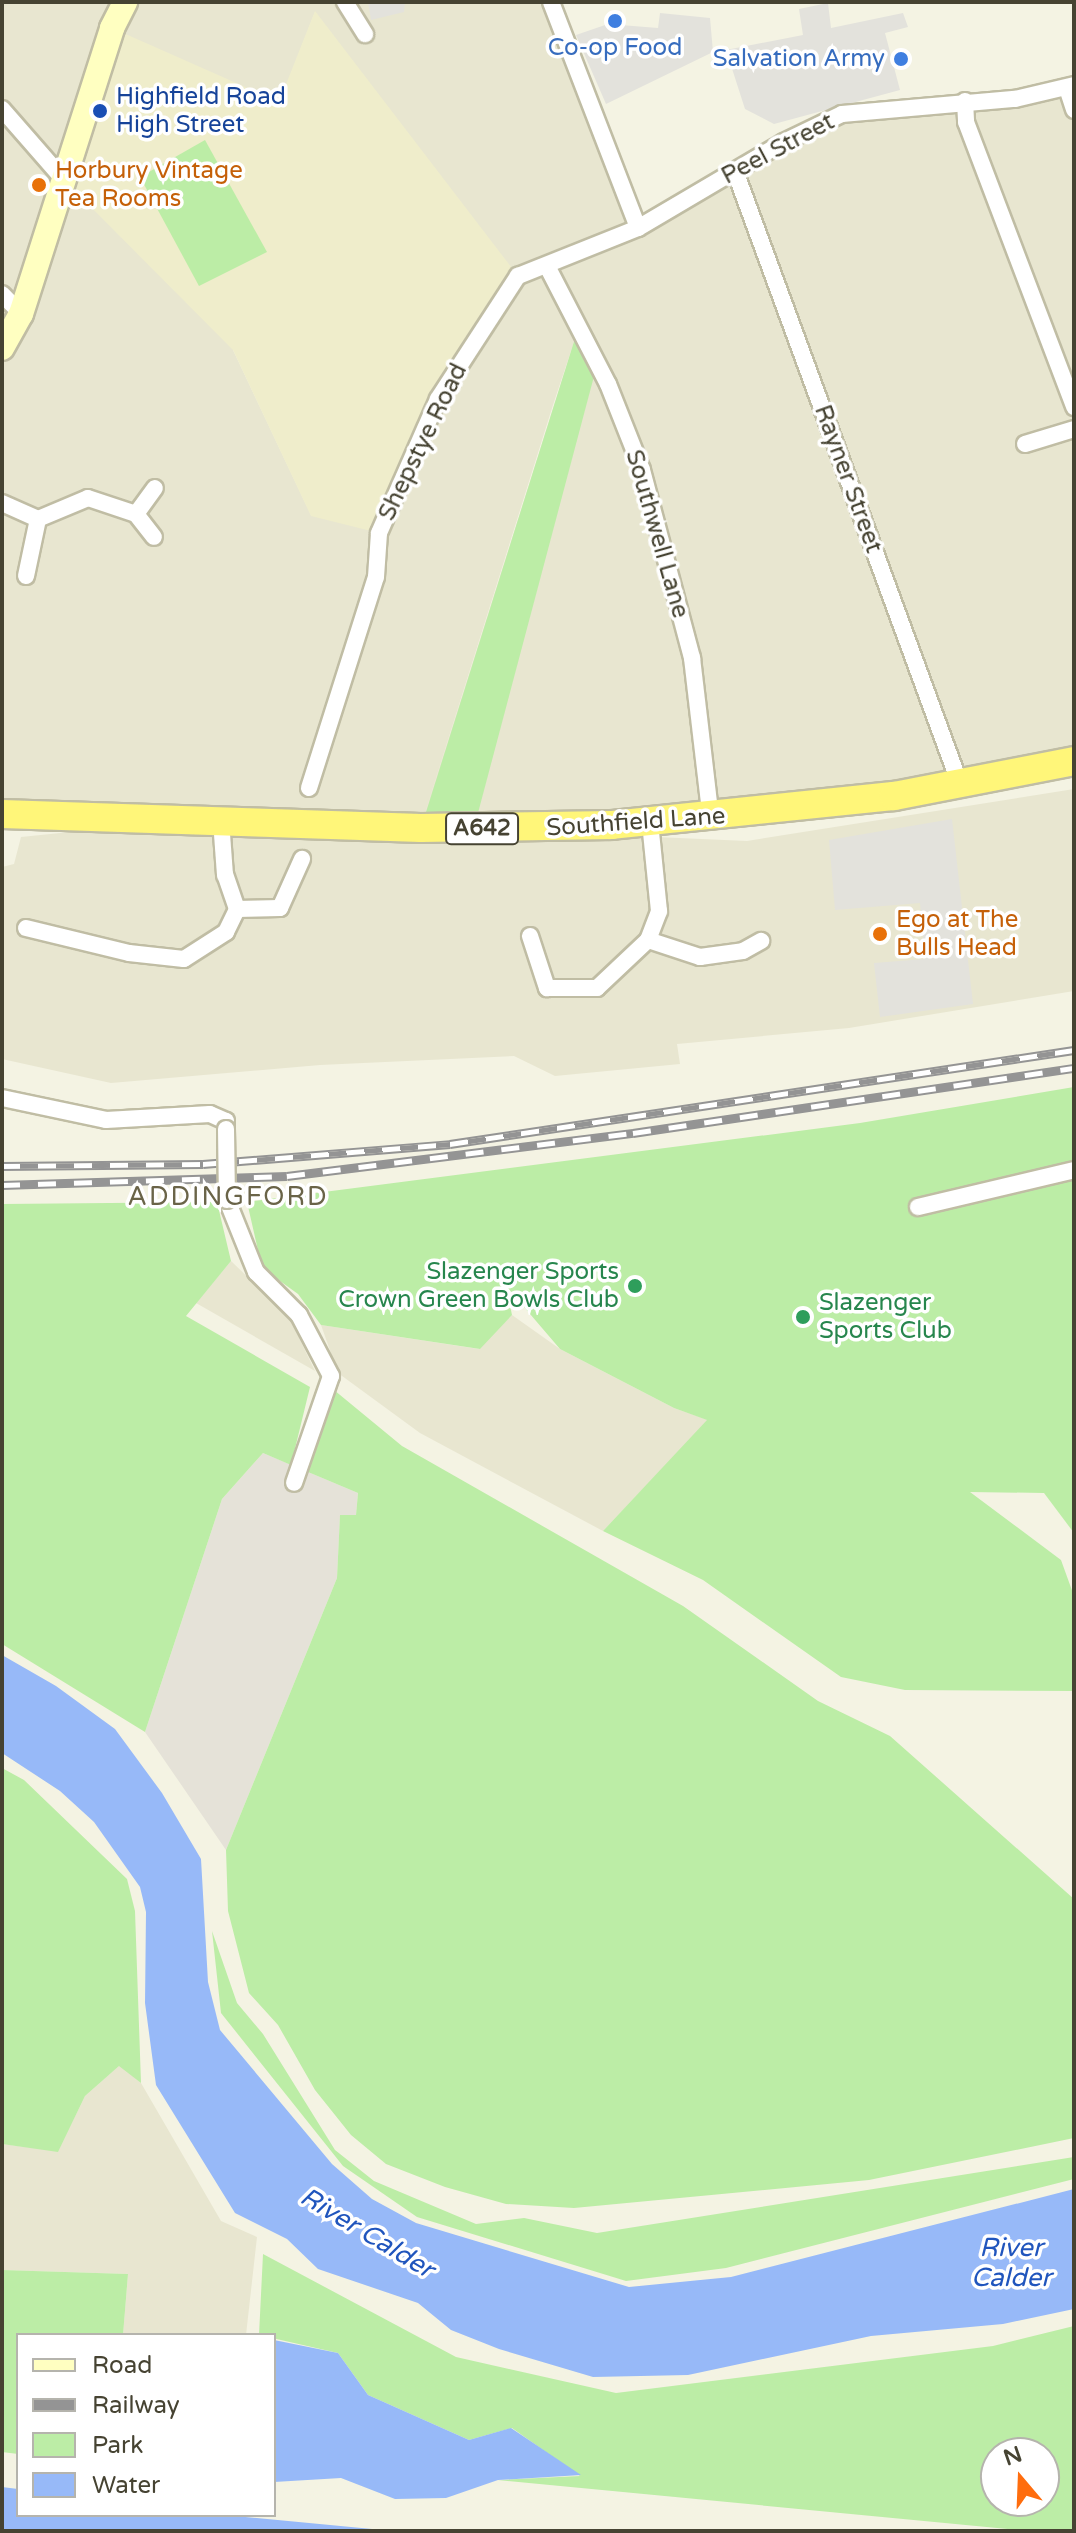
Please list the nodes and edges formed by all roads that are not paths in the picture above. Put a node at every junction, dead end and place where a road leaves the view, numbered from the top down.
1 (125, 2) edge
2 (345, 2) edge
3 (551, 2) edge
4 (365, 34) dead end
5 (1070, 86) edge
6 (965, 101) junction
7 (2, 109) edge
8 (1074, 110) edge
9 (735, 171) junction
10 (64, 180) junction
11 (638, 228) junction
12 (547, 266) junction
13 (2, 294) edge
14 (21, 314) junction
15 (2, 348) edge
16 (1074, 407) edge
17 (1074, 429) edge
18 (1025, 444) dead end
19 (155, 488) dead end
20 (2, 503) edge
21 (136, 514) junction
22 (38, 519) junction
23 (154, 537) dead end
24 (26, 576) dead end
25 (1074, 761) edge
26 (961, 787) junction
27 (309, 788) dead end
28 (2, 814) edge
29 (711, 819) junction
30 (221, 821) junction
31 (650, 822) junction
32 (302, 859) dead end
33 (237, 909) junction
34 (26, 928) dead end
35 (530, 936) dead end
36 (648, 940) junction
37 (761, 941) dead end
38 (2, 1098) edge
39 (1074, 1170) edge
40 (918, 1207) dead end
41 (294, 1483) dead end

1 - 10 main road
2 - 4 street
3 - 11 street
5 - 6 street, Peel Street
5 - 8 street
6 - 9 street, Peel Street
6 - 16 street
7 - 10 street
9 - 11 street, Peel Street
9 - 26 street, Rayner Street
10 - 14 main road
11 - 12 street, Peel Street
12 - 27 street, Shepstye Road
12 - 29 street, Southwell Lane
13 - 14 street
14 - 15 main road
17 - 18 street
19 - 21 street
20 - 22 street
21 - 22 street
21 - 23 street
22 - 24 street
25 - 26 highway, Southfield Lane / A642
26 - 29 highway, Southfield Lane / A642
28 - 30 highway, Southfield Lane / A642
29 - 31 highway, Southfield Lane / A642
30 - 31 highway, Southfield Lane / A642
30 - 33 street
31 - 36 street
32 - 33 street
33 - 34 street
35 - 36 street
36 - 37 street
38 - 41 street, bridge
39 - 40 street

